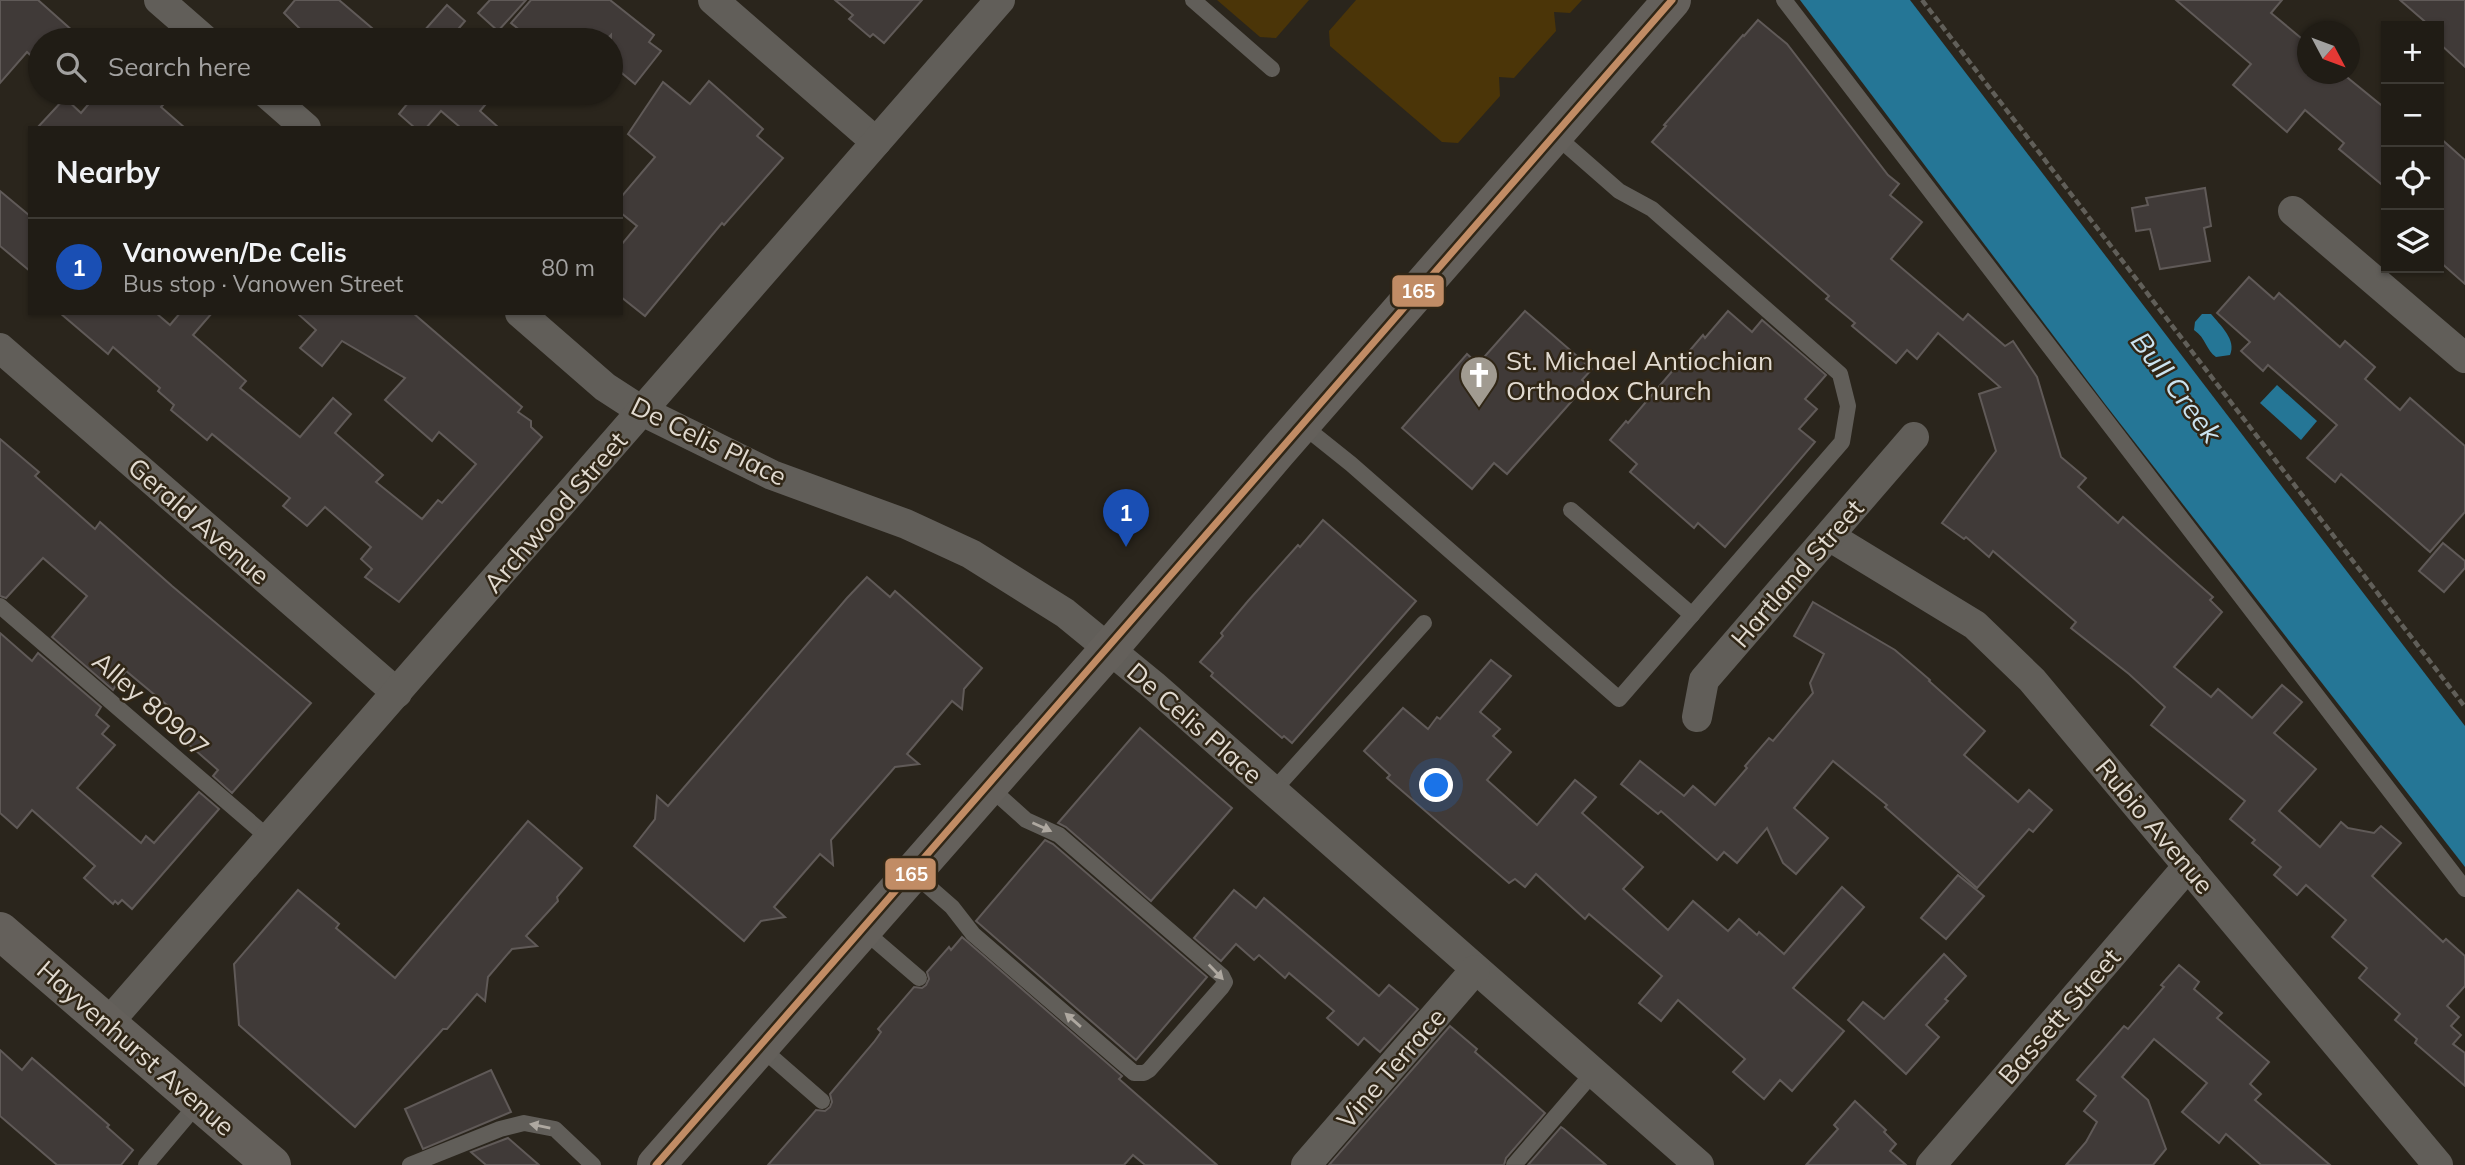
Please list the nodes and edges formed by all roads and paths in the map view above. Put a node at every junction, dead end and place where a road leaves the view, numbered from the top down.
1 (159, 0) edge
2 (712, 0) edge
3 (1000, 0) edge
4 (1193, 0) edge
5 (1672, 0) edge
6 (1784, 0) edge
7 (1922, 0) edge
8 (191, 28) edge
9 (1272, 69) dead end
10 (280, 105) edge
11 (304, 126) edge
12 (1555, 135) junction
13 (876, 142) junction
14 (2293, 211) dead end
15 (522, 315) edge
16 (0, 348) edge
17 (2465, 358) edge
18 (642, 411) junction
19 (1301, 424) junction
20 (1914, 437) dead end
21 (1571, 510) dead end
22 (1829, 536) junction
23 (0, 606) edge
24 (1692, 615) junction
25 (1424, 623) dead end
26 (1109, 649) junction
27 (397, 693) junction
28 (2465, 707) edge
29 (1697, 717) dead end
30 (988, 786) junction
31 (1273, 791) junction
32 (270, 839) junction
33 (2188, 866) junction
34 (912, 872) junction
35 (2465, 889) edge
36 (862, 929) junction
37 (0, 930) edge
38 (1475, 970) junction
39 (919, 978) dead end
40 (108, 1023) junction
41 (759, 1046) junction
42 (1593, 1073) junction
43 (822, 1101) dead end
44 (199, 1102) junction
45 (146, 1165) edge
46 (272, 1165) edge
47 (411, 1165) edge
48 (593, 1165) edge
49 (656, 1165) edge
50 (1306, 1165) edge
51 (1514, 1165) edge
52 (1699, 1165) edge
53 (1931, 1165) edge
54 (2438, 1165) edge

1 - 8 street
2 - 13 street
3 - 13 street, Archwood Street
4 - 9 lane
5 - 12 main road
6 - 35 lane
7 - 28 path
10 - 11 street
12 - 19 main road
12 - 24 lane
13 - 18 street, Archwood Street
14 - 17 street
15 - 18 street, De Celis Place
16 - 27 street, Gerald Avenue
18 - 26 street, De Celis Place
18 - 27 street, Archwood Street
19 - 24 lane
19 - 26 main road
20 - 22 street, Hartland Street
21 - 24 lane
22 - 29 street, Hartland Street
22 - 33 street, Rubio Avenue
23 - 32 lane, Alley 80907
25 - 31 lane
26 - 30 main road
26 - 31 street, De Celis Place
27 - 32 street, Archwood Street
30 - 34 main road
30 -> 34 lane
31 - 38 street, De Celis Place
32 - 40 street, Archwood Street
33 - 53 street, Bassett Street
33 - 54 street, Rubio Avenue
34 - 36 main road
36 - 39 lane
36 - 41 main road
37 - 40 main road, Hayvenhurst Avenue
38 - 42 street, De Celis Place
38 - 50 street, Vine Terrace
40 - 44 main road, Hayvenhurst Avenue
41 - 43 lane
41 - 49 main road
42 - 51 lane
42 - 52 street, De Celis Place
44 - 45 lane
44 - 46 main road, Hayvenhurst Avenue
48 -> 47 lane

